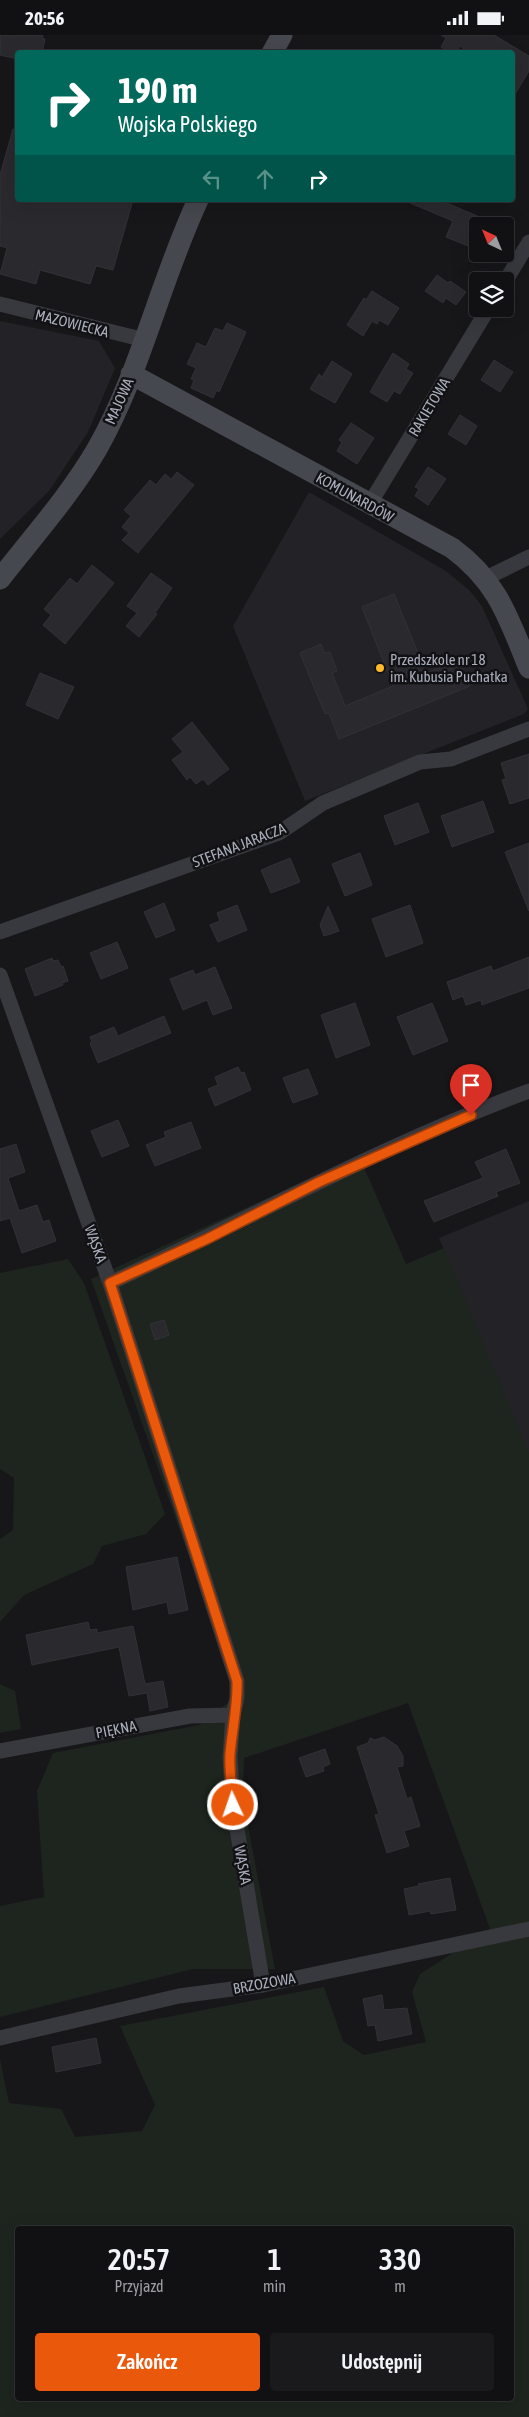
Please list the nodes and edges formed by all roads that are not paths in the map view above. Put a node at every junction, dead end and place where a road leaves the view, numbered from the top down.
1 (282, 35) edge
2 (274, 50) edge
3 (197, 202) edge
4 (529, 242) edge
5 (511, 272) edge
6 (0, 304) edge
7 (483, 317) edge
8 (145, 340) junction
9 (131, 374) junction
10 (369, 505) junction
11 (529, 557) edge
12 (486, 578) junction
13 (0, 579) edge
14 (529, 667) edge
15 (529, 729) edge
16 (0, 932) edge
17 (0, 975) edge
18 (529, 1091) edge
19 (110, 1283) junction
20 (233, 1715) junction
21 (0, 1751) edge
22 (529, 1929) edge
23 (263, 1985) junction
24 (0, 2037) edge

1 - 2 street
3 - 8 street, MAJOWA
4 - 5 street
6 - 8 street, MAZOWIECKA
7 - 10 street, RAKIETOWA
8 - 9 street, MAJOWA
9 - 10 street, KOMUNARDÓW
9 - 13 street, MAJOWA
10 - 12 street, KOMUNARDÓW
11 - 12 street
12 - 14 street, KOMUNARDÓW
15 - 16 street, STEFANA JARACZA
17 - 19 street, WĄSKA
18 - 19 street
19 - 20 street, WĄSKA
20 - 21 street, PIĘKNA
20 - 23 street, WĄSKA
22 - 23 street, BRZOZOWA
23 - 24 street, BRZOZOWA

